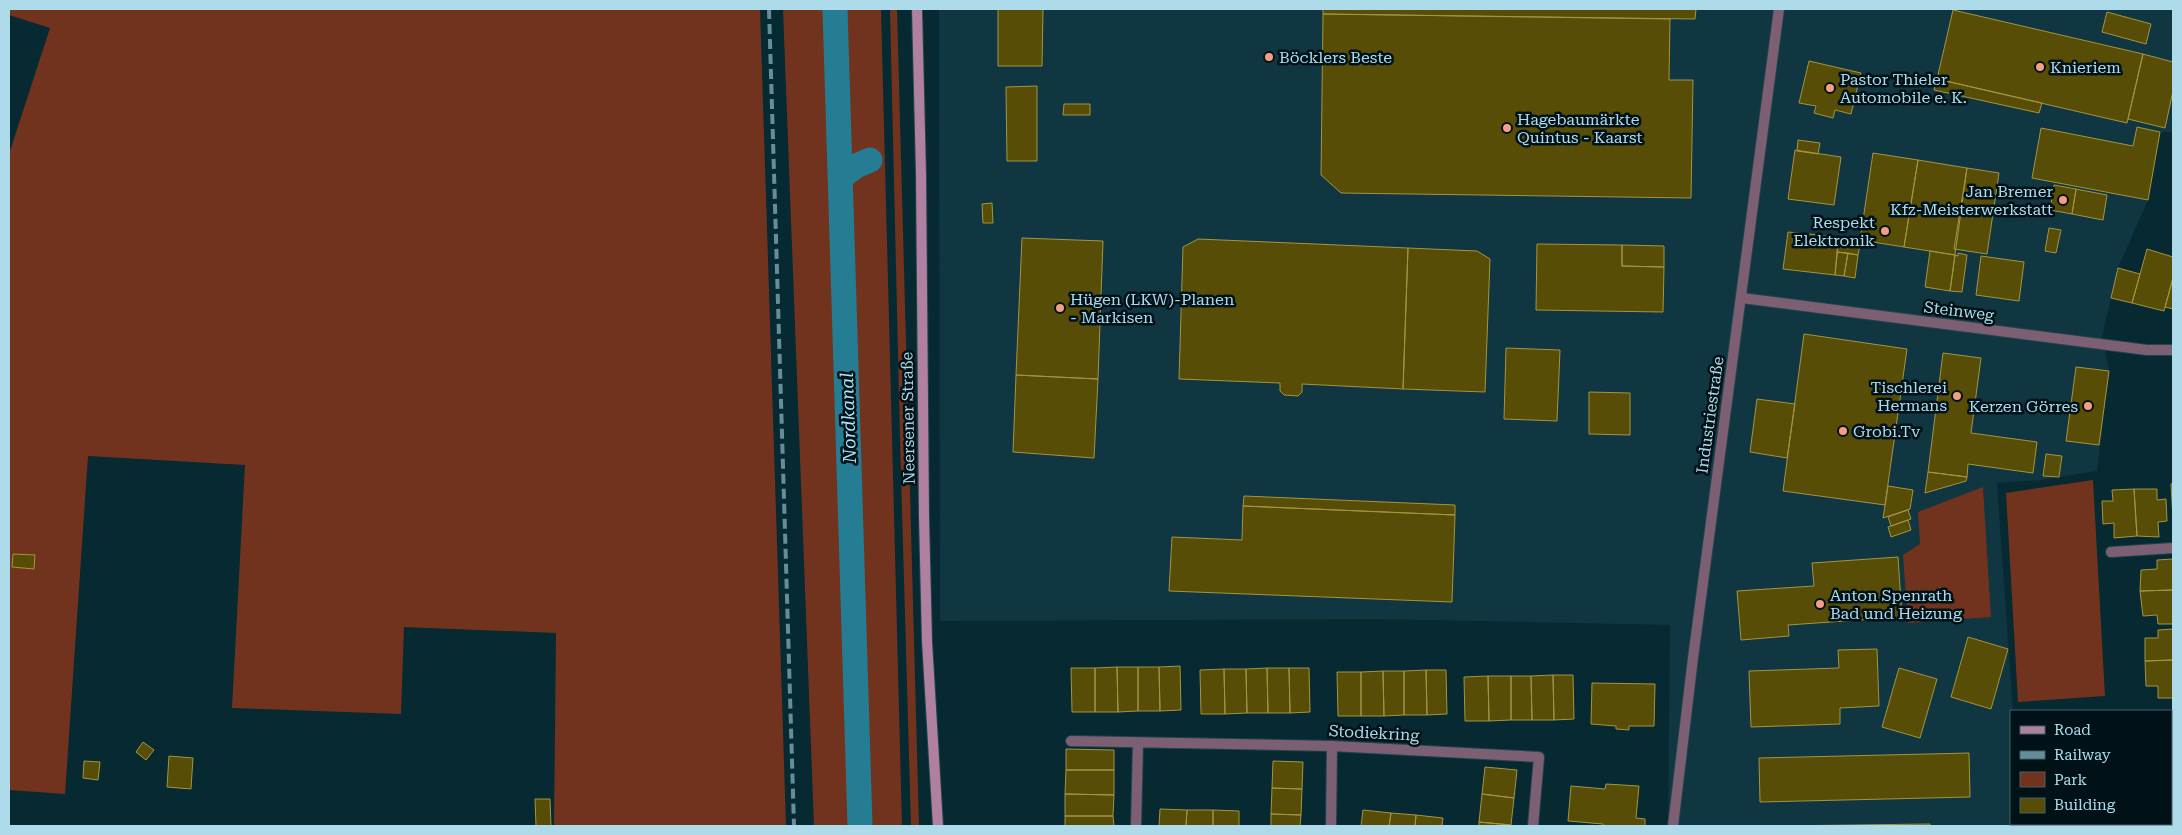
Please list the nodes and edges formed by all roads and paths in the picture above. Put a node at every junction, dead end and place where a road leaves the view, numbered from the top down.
1 (917, 9) edge
2 (1779, 9) edge
3 (1742, 298) junction
4 (2173, 350) edge
5 (2173, 548) edge
6 (2111, 552) dead end
7 (1071, 741) dead end
8 (1138, 742) junction
9 (1332, 746) junction
10 (938, 826) edge
11 (1136, 826) edge
12 (1331, 826) edge
13 (1533, 826) edge
14 (1673, 826) edge

1 - 10 main road, Neersener Straße
2 - 3 street, Industriestraße
3 - 4 street, Steinweg
3 - 14 street, Industriestraße
5 - 6 street
7 - 8 street, Stodiekring
8 - 9 street, Stodiekring
8 - 11 street
9 - 12 street
9 - 13 street, Stodiekring

